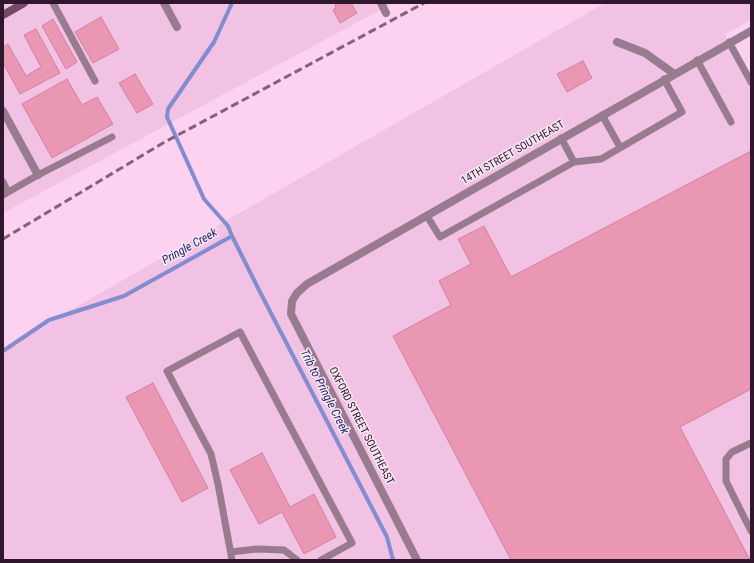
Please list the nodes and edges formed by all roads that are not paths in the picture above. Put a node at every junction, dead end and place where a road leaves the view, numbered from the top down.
1 (24, 3) edge
2 (53, 3) edge
3 (164, 3) edge
4 (381, 3) edge
5 (386, 13) dead end
6 (3, 15) edge
7 (177, 27) dead end
8 (751, 31) edge
9 (617, 42) dead end
10 (730, 42) junction
11 (697, 60) junction
12 (674, 73) junction
13 (664, 79) junction
14 (95, 81) dead end
15 (751, 82) edge
16 (3, 111) edge
17 (602, 115) junction
18 (731, 122) dead end
19 (112, 137) dead end
20 (561, 138) junction
21 (620, 148) junction
22 (574, 162) junction
23 (38, 175) junction
24 (3, 182) edge
25 (6, 193) edge
26 (427, 216) junction
27 (292, 301) joint
28 (751, 443) edge
29 (751, 531) edge
30 (231, 552) junction
31 (232, 560) edge
32 (298, 560) edge
33 (321, 560) edge
34 (417, 560) edge

1 - 6 main road
2 - 14 lane
3 - 7 street
4 - 5 street
8 - 10 street, 14TH STREET SOUTHEAST
9 - 12 street
10 - 11 street, 14TH STREET SOUTHEAST
10 - 15 lane
11 - 12 street, 14TH STREET SOUTHEAST
11 - 18 lane
12 - 13 street, 14TH STREET SOUTHEAST
13 - 17 street, 14TH STREET SOUTHEAST
13 - 21 lane
16 - 23 street
17 - 20 street, 14TH STREET SOUTHEAST
17 - 21 lane
19 - 23 lane
20 - 22 lane
20 - 26 street, 14TH STREET SOUTHEAST
21 - 22 lane
22 - 26 lane
23 - 25 lane
24 - 25 lane
26 - 27 street, 14TH STREET SOUTHEAST
27 - 34 street, OXFORD STREET SOUTHEAST
28 - 29 lane
30 - 31 lane
30 - 32 lane
30 - 33 lane

